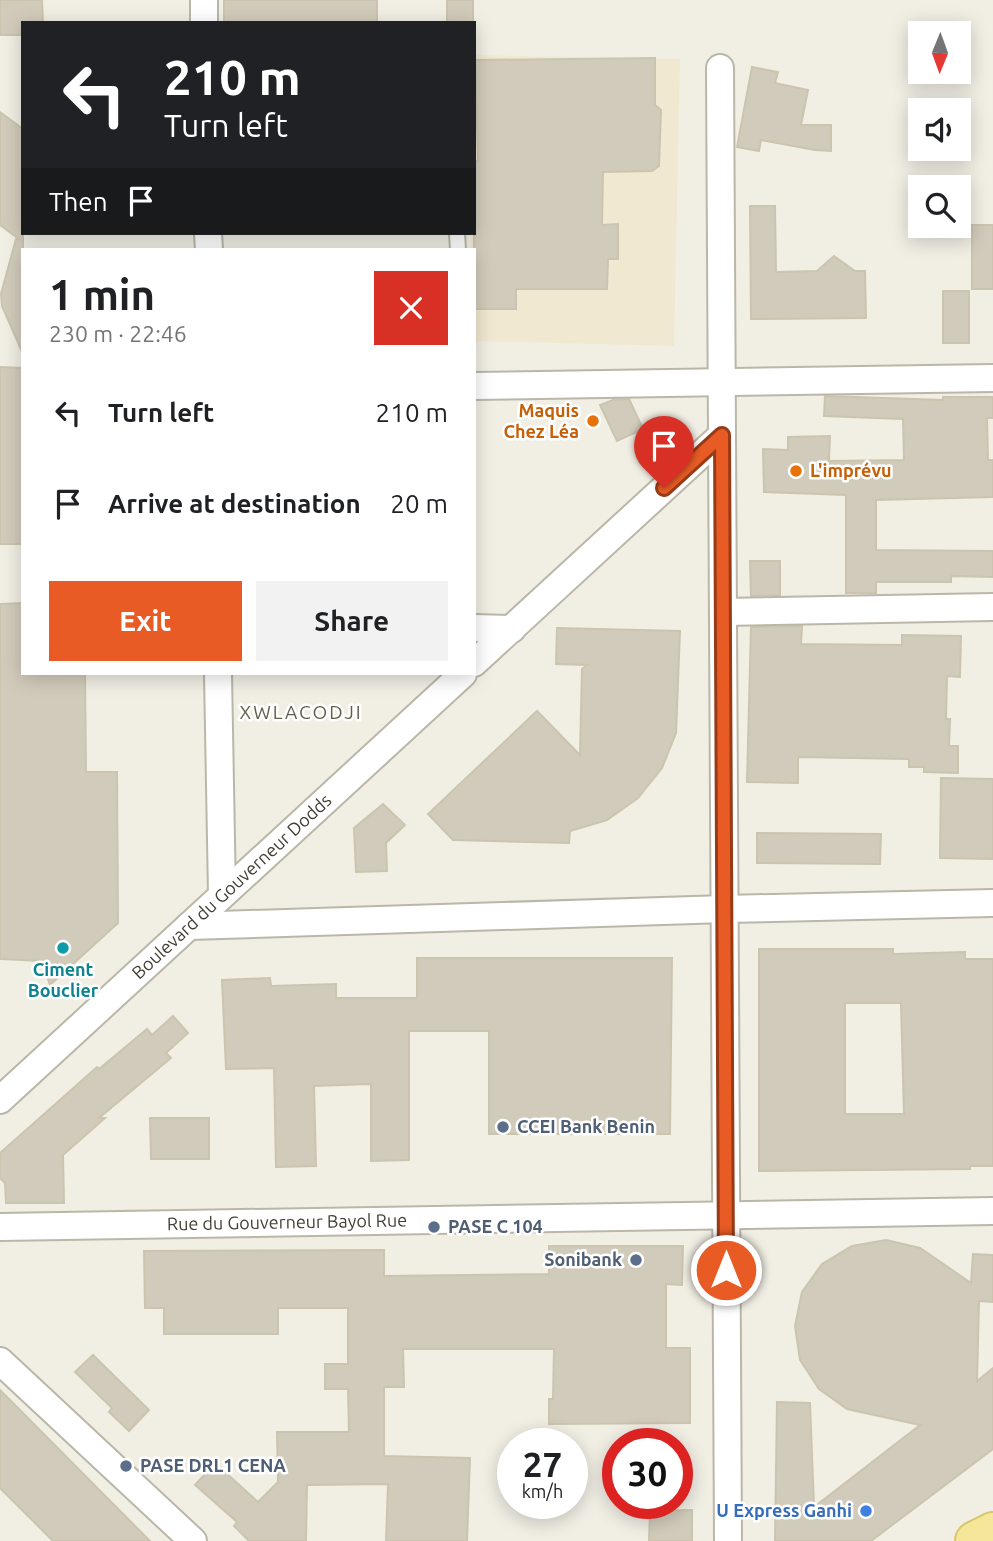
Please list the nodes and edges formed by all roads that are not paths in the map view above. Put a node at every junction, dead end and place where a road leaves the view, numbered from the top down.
1 (204, 0) edge
2 (204, 21) edge
3 (720, 68) dead end
4 (993, 379) edge
5 (722, 383) junction
6 (476, 386) edge
7 (722, 435) junction
8 (993, 607) edge
9 (723, 612) junction
10 (476, 628) edge
11 (512, 629) junction
12 (476, 661) edge
13 (218, 675) edge
14 (462, 675) edge
15 (222, 895) junction
16 (993, 903) edge
17 (725, 909) junction
18 (189, 926) junction
19 (0, 1100) edge
20 (993, 1211) edge
21 (726, 1216) junction
22 (0, 1227) edge
23 (0, 1361) edge
24 (993, 1532) edge
25 (193, 1541) edge
26 (728, 1541) edge
27 (975, 1541) edge

1 - 2 street
3 - 5 street
4 - 5 street
5 - 6 street
5 - 7 street
7 - 9 street
7 - 11 street
8 - 9 street
9 - 17 street
10 - 11 street
11 - 12 street
13 - 15 street
14 - 15 street, Boulevard du Gouverneur Dodds
15 - 18 street, Boulevard du Gouverneur Dodds
16 - 17 street
17 - 18 street
17 - 21 street
18 - 19 street, Boulevard du Gouverneur Dodds
20 - 21 street, Rue du Gouverneur Bayol Rue
21 - 22 street, Rue du Gouverneur Bayol Rue
21 - 26 street
23 - 25 street
24 - 27 main road

